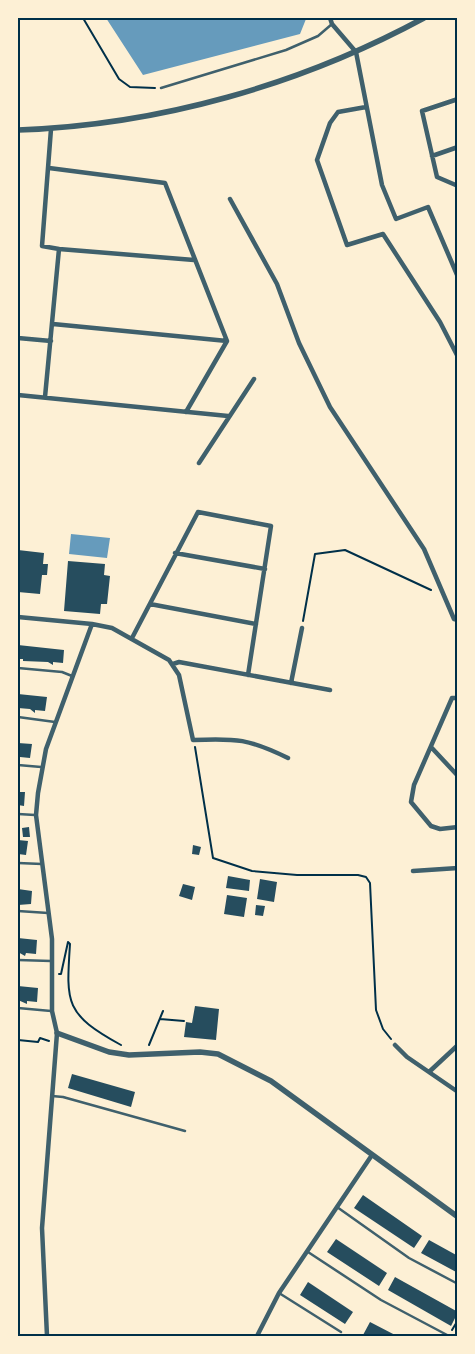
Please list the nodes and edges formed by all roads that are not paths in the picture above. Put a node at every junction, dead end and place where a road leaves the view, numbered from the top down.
1 (330, 18) edge
2 (424, 18) edge
3 (332, 24) junction
4 (161, 88) road end
5 (458, 98) edge
6 (366, 107) junction
7 (51, 128) junction
8 (18, 130) edge
9 (458, 147) edge
10 (432, 156) junction
11 (49, 168) junction
12 (458, 186) edge
13 (230, 199) dead end
14 (59, 248) junction
15 (194, 260) junction
16 (458, 277) edge
17 (53, 324) junction
18 (18, 338) edge
19 (227, 341) junction
20 (51, 342) junction
21 (458, 358) edge
22 (254, 379) dead end
23 (18, 395) edge
24 (45, 397) junction
25 (186, 412) junction
26 (228, 416) junction
27 (198, 463) dead end
28 (175, 553) junction
29 (265, 569) junction
30 (150, 604) junction
31 (18, 617) edge
32 (458, 620) edge
33 (92, 624) junction
34 (256, 624) junction
35 (302, 628) road end
36 (132, 638) junction
37 (173, 664) junction
38 (18, 668) edge
39 (248, 675) junction
40 (72, 676) junction
41 (291, 682) junction
42 (330, 690) dead end
43 (458, 698) edge
44 (18, 716) edge
45 (55, 722) junction
46 (431, 746) junction
47 (288, 758) dead end
48 (18, 765) edge
49 (41, 767) junction
50 (458, 776) edge
51 (18, 814) edge
52 (36, 815) junction
53 (458, 827) edge
54 (18, 863) edge
55 (43, 864) junction
56 (458, 868) edge
57 (414, 871) dead end
58 (18, 911) edge
59 (50, 912) junction
60 (18, 960) edge
61 (52, 961) junction
62 (18, 1008) edge
63 (52, 1011) junction
64 (57, 1033) junction
65 (396, 1045) road end
66 (458, 1045) edge
67 (429, 1072) junction
68 (458, 1092) edge
69 (52, 1096) junction
70 (185, 1131) dead end
71 (372, 1155) junction
72 (336, 1207) junction
73 (458, 1217) edge
74 (307, 1251) junction
75 (458, 1284) edge
76 (279, 1293) junction
77 (341, 1332) dead end
78 (47, 1336) edge
79 (257, 1336) edge
80 (449, 1336) edge

1 - 3 street
2 - 7 street
3 - 4 lane
3 - 6 street
5 - 10 street
6 - 16 street
6 - 21 street
7 - 8 street
7 - 11 street
9 - 10 street
10 - 12 street
11 - 14 street
11 - 15 street
13 - 32 street
14 - 15 street
14 - 17 street
15 - 19 street
17 - 19 street
17 - 20 street
18 - 20 street
19 - 25 street
20 - 24 street
22 - 26 street
23 - 24 street
24 - 25 street
25 - 26 street
26 - 27 street
28 - 29 street
28 - 29 street
28 - 30 street
29 - 34 street
30 - 34 street
30 - 36 street
31 - 33 street
33 - 36 street
33 - 40 street
34 - 39 street
35 - 41 street
36 - 37 street
37 - 39 street
37 - 47 street
38 - 40 lane
39 - 41 street
40 - 45 street
41 - 42 street
43 - 46 street
44 - 45 lane
45 - 49 street
46 - 50 street
46 - 53 street
48 - 49 lane
49 - 52 street
51 - 52 lane
52 - 55 street
54 - 55 lane
55 - 59 street
56 - 57 street
58 - 59 lane
59 - 61 street
60 - 61 lane
61 - 63 street
62 - 63 lane
63 - 64 street
64 - 69 street
64 - 71 street
65 - 67 street
66 - 67 street
67 - 68 street
69 - 70 lane
69 - 78 street
71 - 72 street
71 - 73 street
72 - 74 street
72 - 75 lane
74 - 76 street
74 - 80 lane
76 - 77 lane
76 - 79 street

